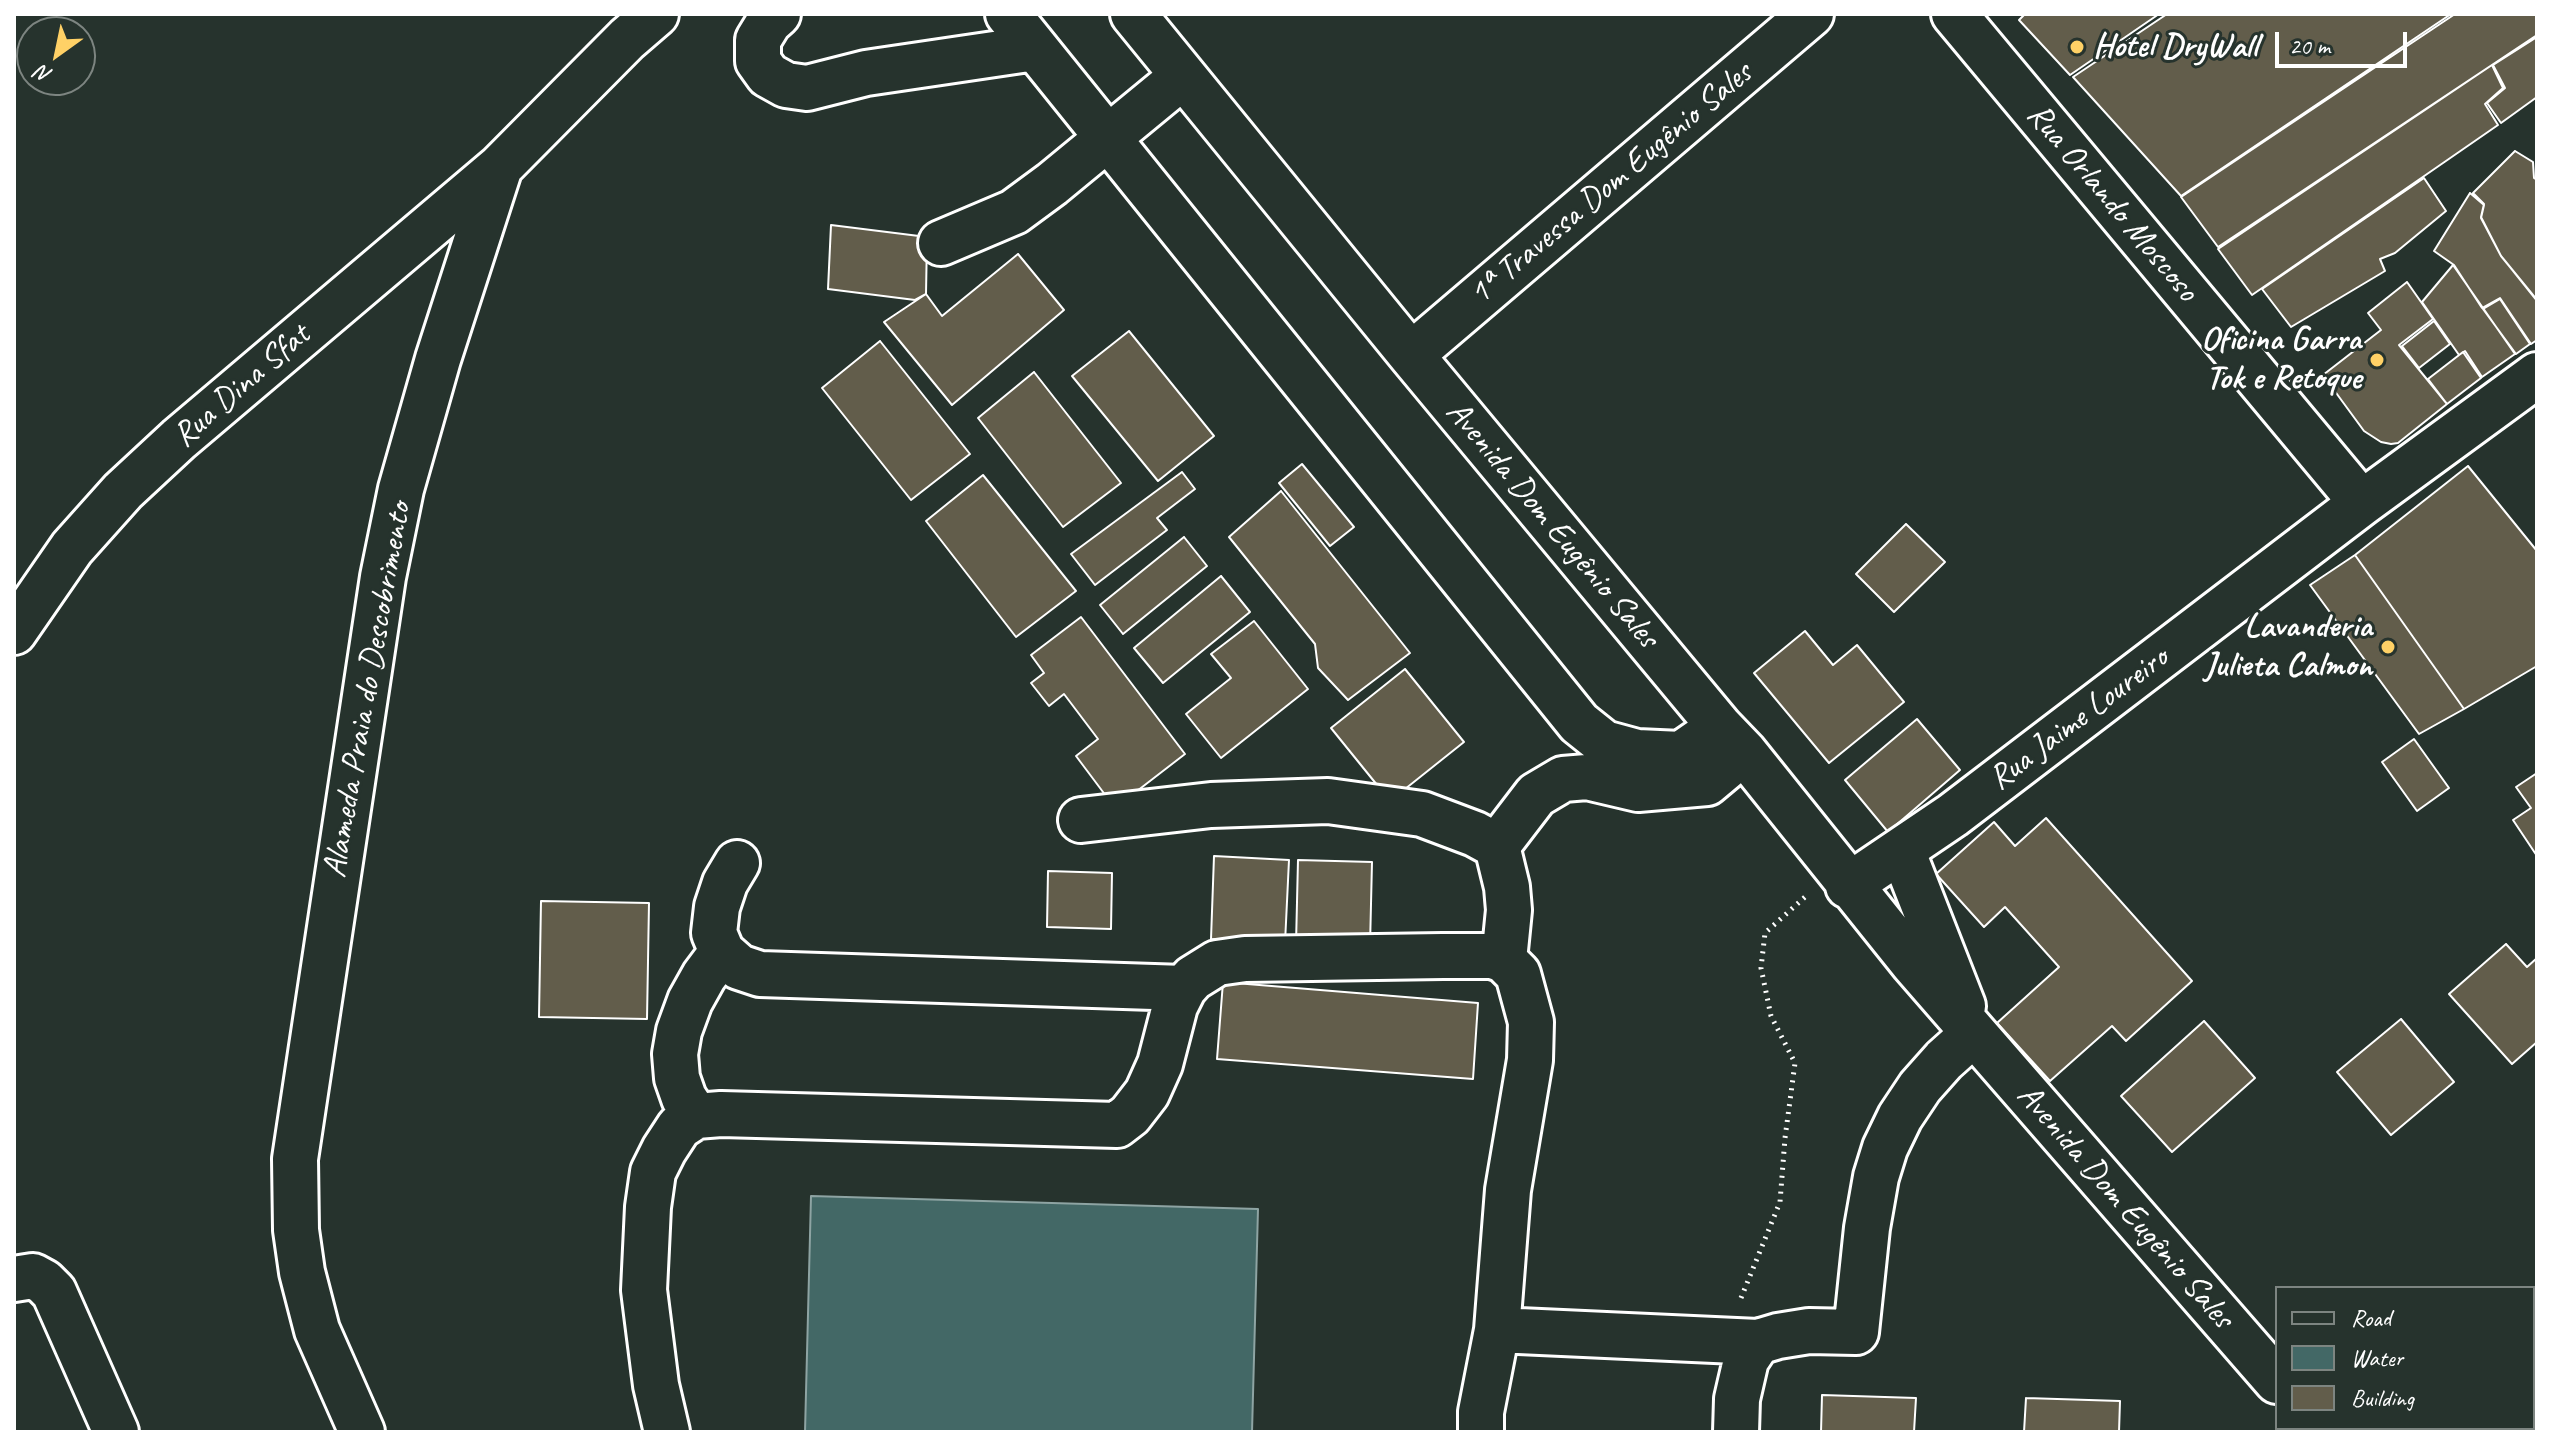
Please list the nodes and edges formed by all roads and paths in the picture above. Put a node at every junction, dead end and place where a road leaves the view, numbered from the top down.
1 (656, 14) edge
2 (778, 14) edge
3 (1008, 14) edge
4 (1133, 14) edge
5 (1811, 14) edge
6 (1974, 21) edge
7 (1035, 48) junction
8 (1183, 76) junction
9 (1107, 137) junction
10 (500, 167) junction
11 (941, 243) dead end
12 (1411, 355) junction
13 (2537, 375) edge
14 (2362, 503) junction
15 (14, 632) edge
16 (1579, 723) junction
17 (1732, 739) junction
18 (1563, 779) junction
19 (1081, 820) dead end
20 (1497, 846) junction
21 (1902, 850) junction
22 (737, 863) dead end
23 (1842, 878) junction
24 (722, 952) junction
25 (1504, 960) junction
26 (1184, 988) junction
27 (1973, 1034) junction
28 (696, 1116) junction
29 (14, 1279) edge
30 (1497, 1330) junction
31 (1711, 1340) junction
32 (1758, 1342) junction
33 (2275, 1379) edge
34 (116, 1432) edge
35 (362, 1432) edge
36 (667, 1432) edge
37 (1481, 1432) edge
38 (1736, 1432) edge

1 - 10 street, Alameda Praia do Descobrimento
2 - 7 street
3 - 7 street
4 - 8 street, Avenida Dom Eugênio Sales
5 - 12 street, 1ª Travessa Dom Eugênio Sales
6 - 14 street, Rua Orlando Moscoso
7 - 9 street
8 - 9 street
8 - 12 street, Avenida Dom Eugênio Sales
9 - 11 street
9 - 16 street
10 - 15 street, Rua Dina Sfat
10 - 35 street, Alameda Praia do Descobrimento
12 - 17 street, Avenida Dom Eugênio Sales
13 - 14 street, Rua Jaime Loureiro
14 - 21 street, Rua Jaime Loureiro
16 - 17 street
16 - 18 street
17 - 18 street
17 - 23 street, Avenida Dom Eugênio Sales
18 - 20 street
19 - 20 street
20 - 25 street
21 - 23 street, Rua Jaime Loureiro
21 - 27 street, Avenida Dom Eugênio Sales
22 - 24 street
23 - 27 street, Avenida Dom Eugênio Sales
23 - 31 path
24 - 26 street
24 - 28 street
25 - 26 street
25 - 30 street
26 - 28 street
27 - 32 street
27 - 33 street, Avenida Dom Eugênio Sales
28 - 36 street
29 - 34 street
30 - 31 street
30 - 37 street
31 - 32 street
32 - 38 street

